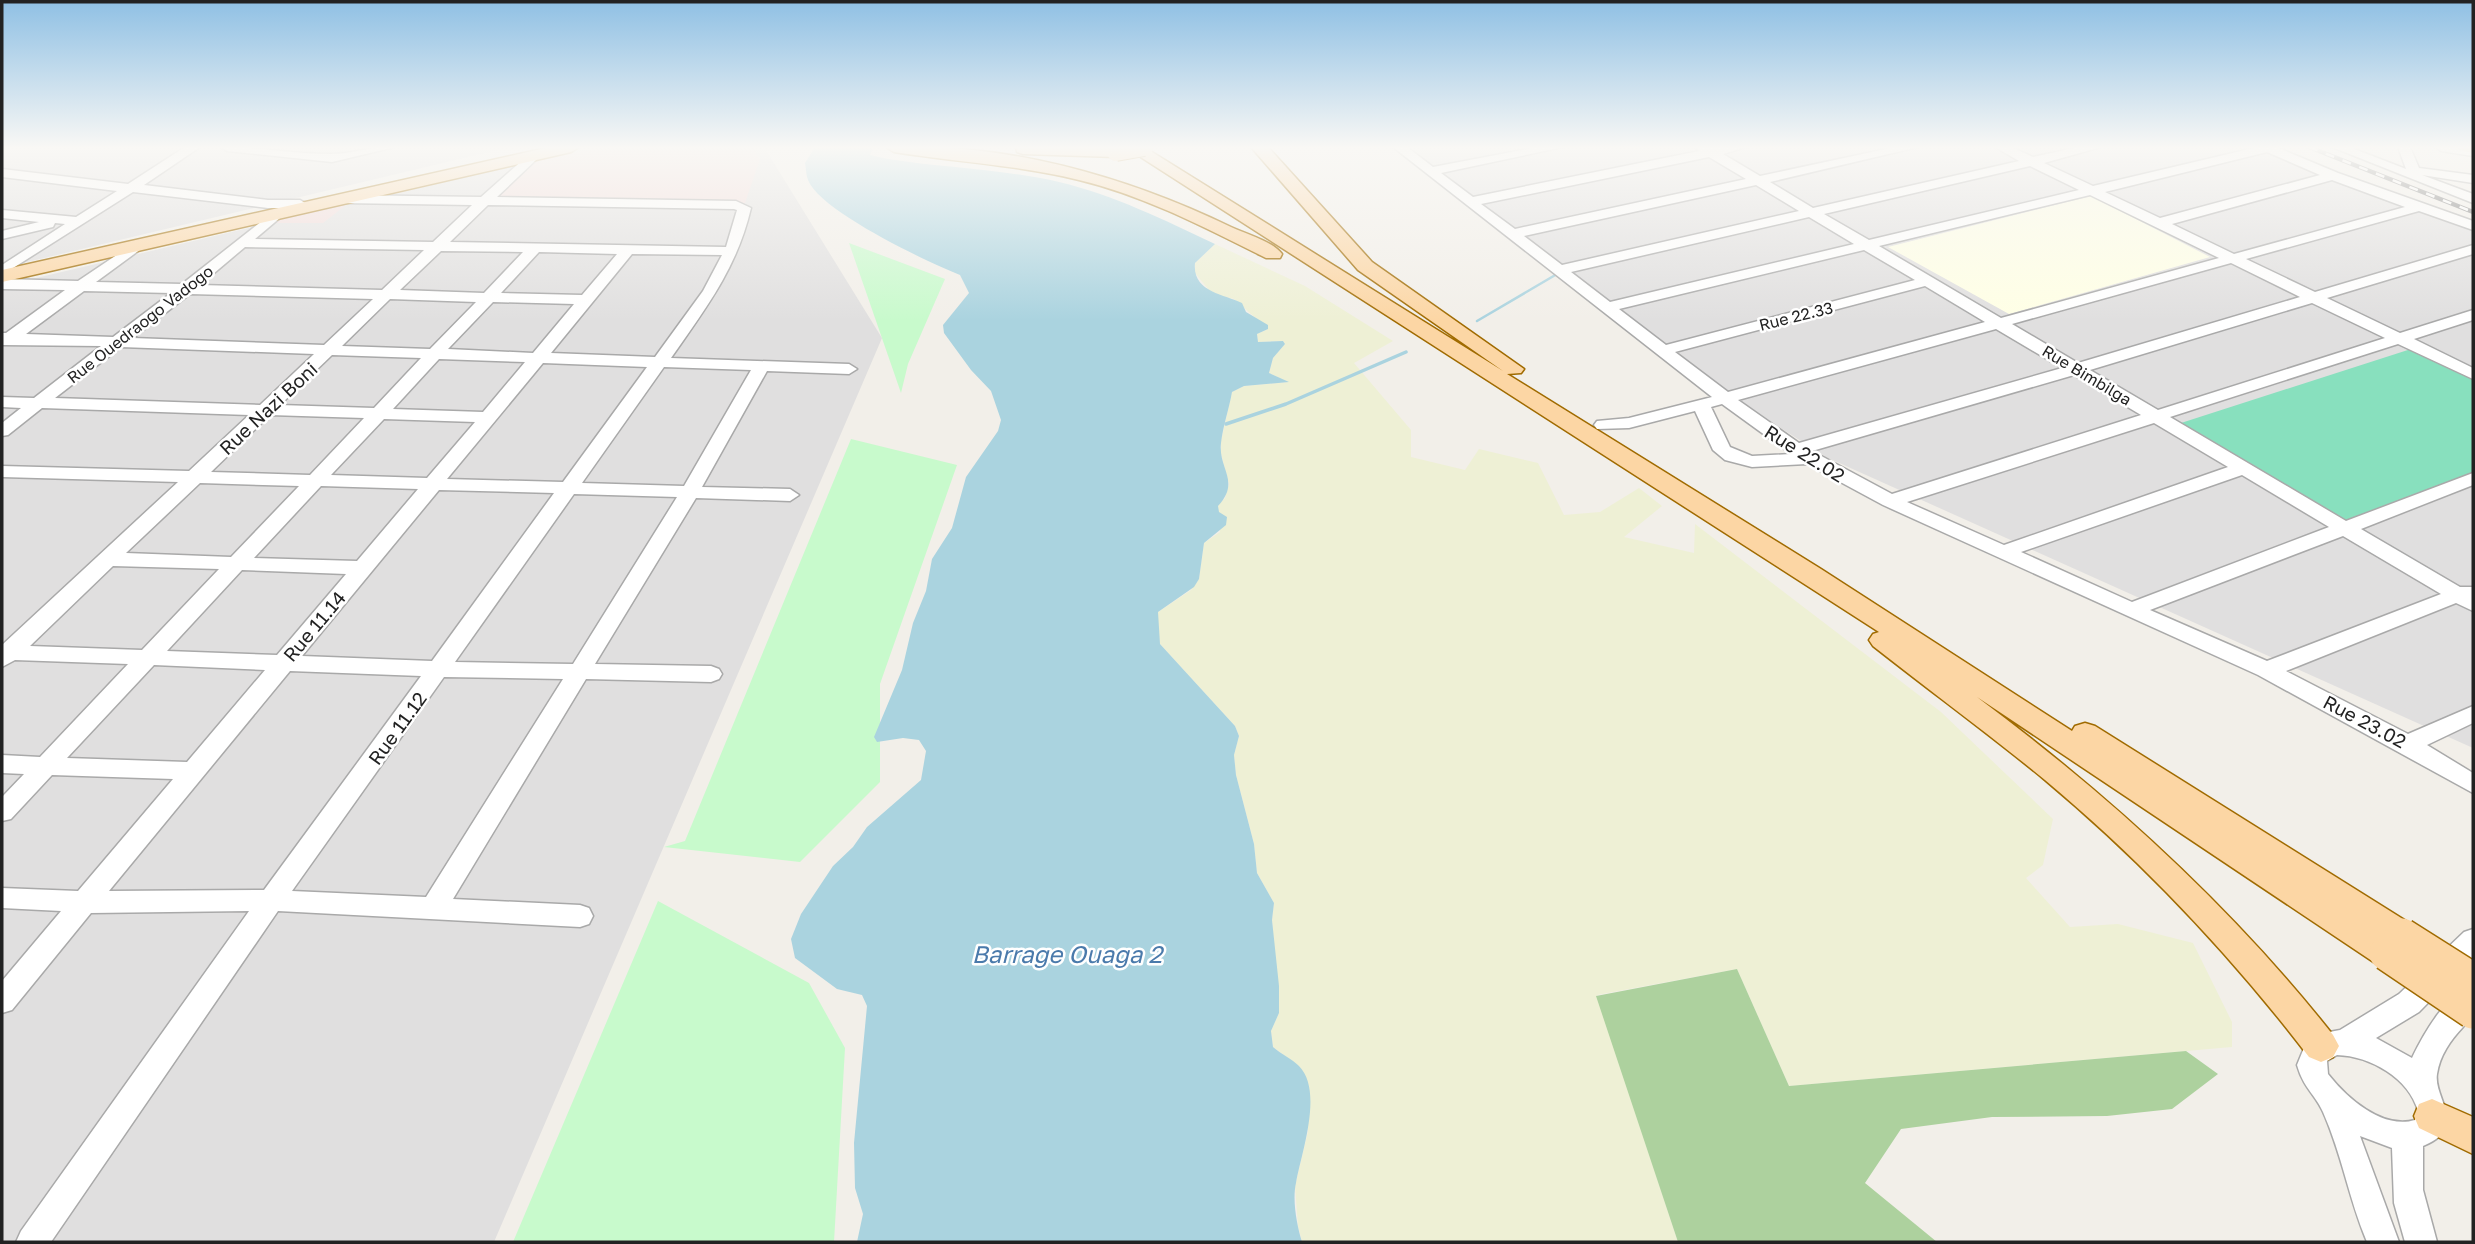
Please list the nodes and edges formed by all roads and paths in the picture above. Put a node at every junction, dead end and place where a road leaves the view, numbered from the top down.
1 (98, 205) edge
2 (238, 205) edge
3 (294, 205) edge
4 (299, 205) edge
5 (483, 205) edge
6 (694, 205) edge
7 (1167, 205) edge
8 (1197, 205) edge
9 (1215, 205) edge
10 (1249, 205) edge
11 (1311, 205) edge
12 (1474, 205) edge
13 (1644, 205) edge
14 (1800, 205) edge
15 (1847, 205) edge
16 (2035, 205) edge
17 (2121, 205) edge
18 (2225, 205) edge
19 (2423, 206) joint
20 (268, 210) junction
21 (1813, 213) junction
22 (2, 214) edge
23 (70, 221) junction
24 (2158, 223) junction
25 (2473, 226) edge
26 (2, 234) edge
27 (1513, 234) junction
28 (244, 243) junction
29 (136, 246) junction
30 (1287, 246) junction
31 (1869, 246) junction
32 (438, 247) junction
33 (534, 249) junction
34 (2473, 249) edge
35 (627, 251) junction
36 (732, 251) junction
37 (2230, 257) junction
38 (1560, 270) junction
39 (2, 273) edge
40 (1928, 281) junction
41 (2, 284) edge
42 (85, 286) junction
43 (186, 289) junction
44 (388, 295) junction
45 (488, 297) junction
46 (2313, 297) junction
47 (586, 300) junction
48 (1608, 307) junction
49 (2473, 315) edge
50 (2000, 324) junction
51 (4, 340) edge
52 (2402, 340) junction
53 (117, 342) junction
54 (330, 350) junction
55 (1664, 350) junction
56 (433, 353) junction
57 (539, 357) junction
58 (660, 361) junction
59 (762, 366) junction
60 (849, 369) dead end
61 (2077, 369) junction
62 (1518, 372) junction
63 (2473, 374) edge
64 (1496, 376) junction
65 (1727, 398) junction
66 (2, 402) edge
67 (1700, 403) junction
68 (38, 404) junction
69 (268, 408) junction
70 (378, 414) junction
71 (2156, 416) junction
72 (491, 417) junction
73 (1604, 425) junction
74 (2, 431) edge
75 (1803, 454) junction
76 (2244, 468) junction
77 (2, 471) edge
78 (195, 476) junction
79 (2473, 479) edge
80 (315, 481) junction
81 (432, 486) junction
82 (566, 491) junction
83 (688, 493) junction
84 (790, 495) dead end
85 (1890, 501) junction
86 (1716, 514) junction
87 (2345, 528) junction
88 (2002, 552) junction
89 (108, 559) junction
90 (236, 563) junction
91 (362, 568) junction
92 (2468, 596) edge
93 (2130, 610) junction
94 (5, 655) edge
95 (147, 657) junction
96 (284, 663) junction
97 (440, 669) junction
98 (2266, 670) junction
99 (576, 671) junction
100 (711, 674) dead end
101 (2473, 714) edge
102 (2408, 744) junction
103 (2, 764) edge
104 (44, 765) junction
105 (192, 771) junction
106 (2469, 783) edge
107 (2, 811) edge
108 (2, 898) edge
109 (271, 900) junction
110 (84, 902) junction
111 (434, 907) junction
112 (580, 916) dead end
113 (2473, 940) edge
114 (2394, 944) junction
115 (2473, 981) edge
116 (2473, 997) edge
117 (2, 1001) edge
118 (2473, 1011) edge
119 (2333, 1044) junction
120 (2335, 1105) junction
121 (2421, 1112) junction
122 (2473, 1136) edge
123 (32, 1242) edge
124 (2383, 1242) edge
125 (2421, 1242) edge

1 - 23 street
2 - 20 street
3 - 20 main road
4 - 20 main road
5 - 32 street, Rue Nazi Boni
6 - 36 street, Rue 11.12
7 - 64 main road
8 - 30 main road
9 - 30 main road
10 - 62 main road
11 - 62 main road
12 - 27 street, Rue 22.02
13 - 27 street
14 - 21 street, Rue Bimbilga
15 - 21 street
16 - 31 street
17 - 24 street
18 - 24 street
19 - 25 street
19 - 37 street
20 - 28 street, Rue Ouedraogo Vadogo
20 - 29 main road
20 - 39 main road
21 - 31 street, Rue Bimbilga
21 - 38 street
22 - 23 street
23 - 26 street
23 - 39 street
24 - 37 street
27 - 38 street, Rue 22.02
28 - 32 street
28 - 43 street, Rue Ouedraogo Vadogo
29 - 39 main road
29 - 42 street
30 - 64 main road
31 - 40 street, Rue Bimbilga
31 - 48 street
32 - 33 street
32 - 44 street, Rue Nazi Boni
33 - 35 street
33 - 45 street
34 - 46 street
35 - 36 street
35 - 47 street, Rue 11.14
36 - 58 street, Rue 11.12
37 - 46 street
37 - 50 street
38 - 48 street, Rue 22.02
40 - 50 street, Rue Bimbilga
40 - 55 street, Rue 22.33
41 - 42 street
42 - 43 street
42 - 51 street
43 - 44 street
43 - 53 street, Rue Ouedraogo Vadogo
44 - 45 street
44 - 54 street, Rue Nazi Boni
45 - 47 street
45 - 56 street
46 - 52 street
46 - 61 street
47 - 57 street, Rue 11.14
48 - 55 street, Rue 22.02
49 - 52 street
50 - 61 street, Rue Bimbilga
50 - 65 street
51 - 53 street
52 - 63 street
52 - 71 street
53 - 54 street
53 - 68 street, Rue Ouedraogo Vadogo
54 - 56 street
54 - 69 street, Rue Nazi Boni
55 - 65 street, Rue 22.02
56 - 57 street
56 - 70 street
57 - 58 street
57 - 72 street, Rue 11.14
58 - 59 street
58 - 82 street, Rue 11.12
59 - 60 street
59 - 83 street
61 - 71 street, Rue Bimbilga
61 - 75 street
62 - 73 main road
64 - 86 main road
65 - 67 street
65 - 75 street, Rue 22.02
66 - 68 street
67 - 73 street
67 - 75 street
68 - 69 street
68 - 74 street, Rue Ouedraogo Vadogo
69 - 70 street
69 - 78 street, Rue Nazi Boni
70 - 72 street
70 - 80 street
71 - 76 street, Rue Bimbilga
71 - 85 street
72 - 81 street, Rue 11.14
73 - 114 main road
75 - 85 street, Rue 22.02
76 - 87 street, Rue Bimbilga
76 - 88 street
77 - 78 street
78 - 80 street
78 - 89 street, Rue Nazi Boni
79 - 87 street
80 - 81 street
80 - 90 street
81 - 82 street
81 - 91 street, Rue 11.14
82 - 83 street
82 - 97 street, Rue 11.12
83 - 84 street
83 - 99 street
85 - 88 street, Rue 22.02
86 - 114 main road
86 - 119 main road
87 - 92 street, Rue Bimbilga
87 - 93 street
88 - 93 street, Rue 22.02
89 - 90 street
89 - 94 street, Rue Nazi Boni
90 - 91 street
90 - 95 street
91 - 96 street, Rue 11.14
92 - 98 street
93 - 98 street, Rue 22.02
94 - 95 street
95 - 96 street
95 - 104 street
96 - 97 street
96 - 105 street, Rue 11.14
97 - 99 street
97 - 109 street, Rue 11.12
98 - 102 street, Rue 23.02
99 - 100 street
99 - 111 street
101 - 102 street
102 - 106 street, Rue 23.02
103 - 104 street
104 - 105 street
104 - 107 street
105 - 110 street, Rue 11.14
108 - 110 street
109 - 110 street
109 - 111 street
109 - 123 street, Rue 11.12
110 - 117 street, Rue 11.14
111 - 112 street
113 - 119 street
114 - 115 main road, bridge
114 - 118 main road, bridge
116 - 121 street
119 - 120 street
119 - 121 street
120 - 121 street
120 - 124 street
121 - 122 main road
121 - 125 street

